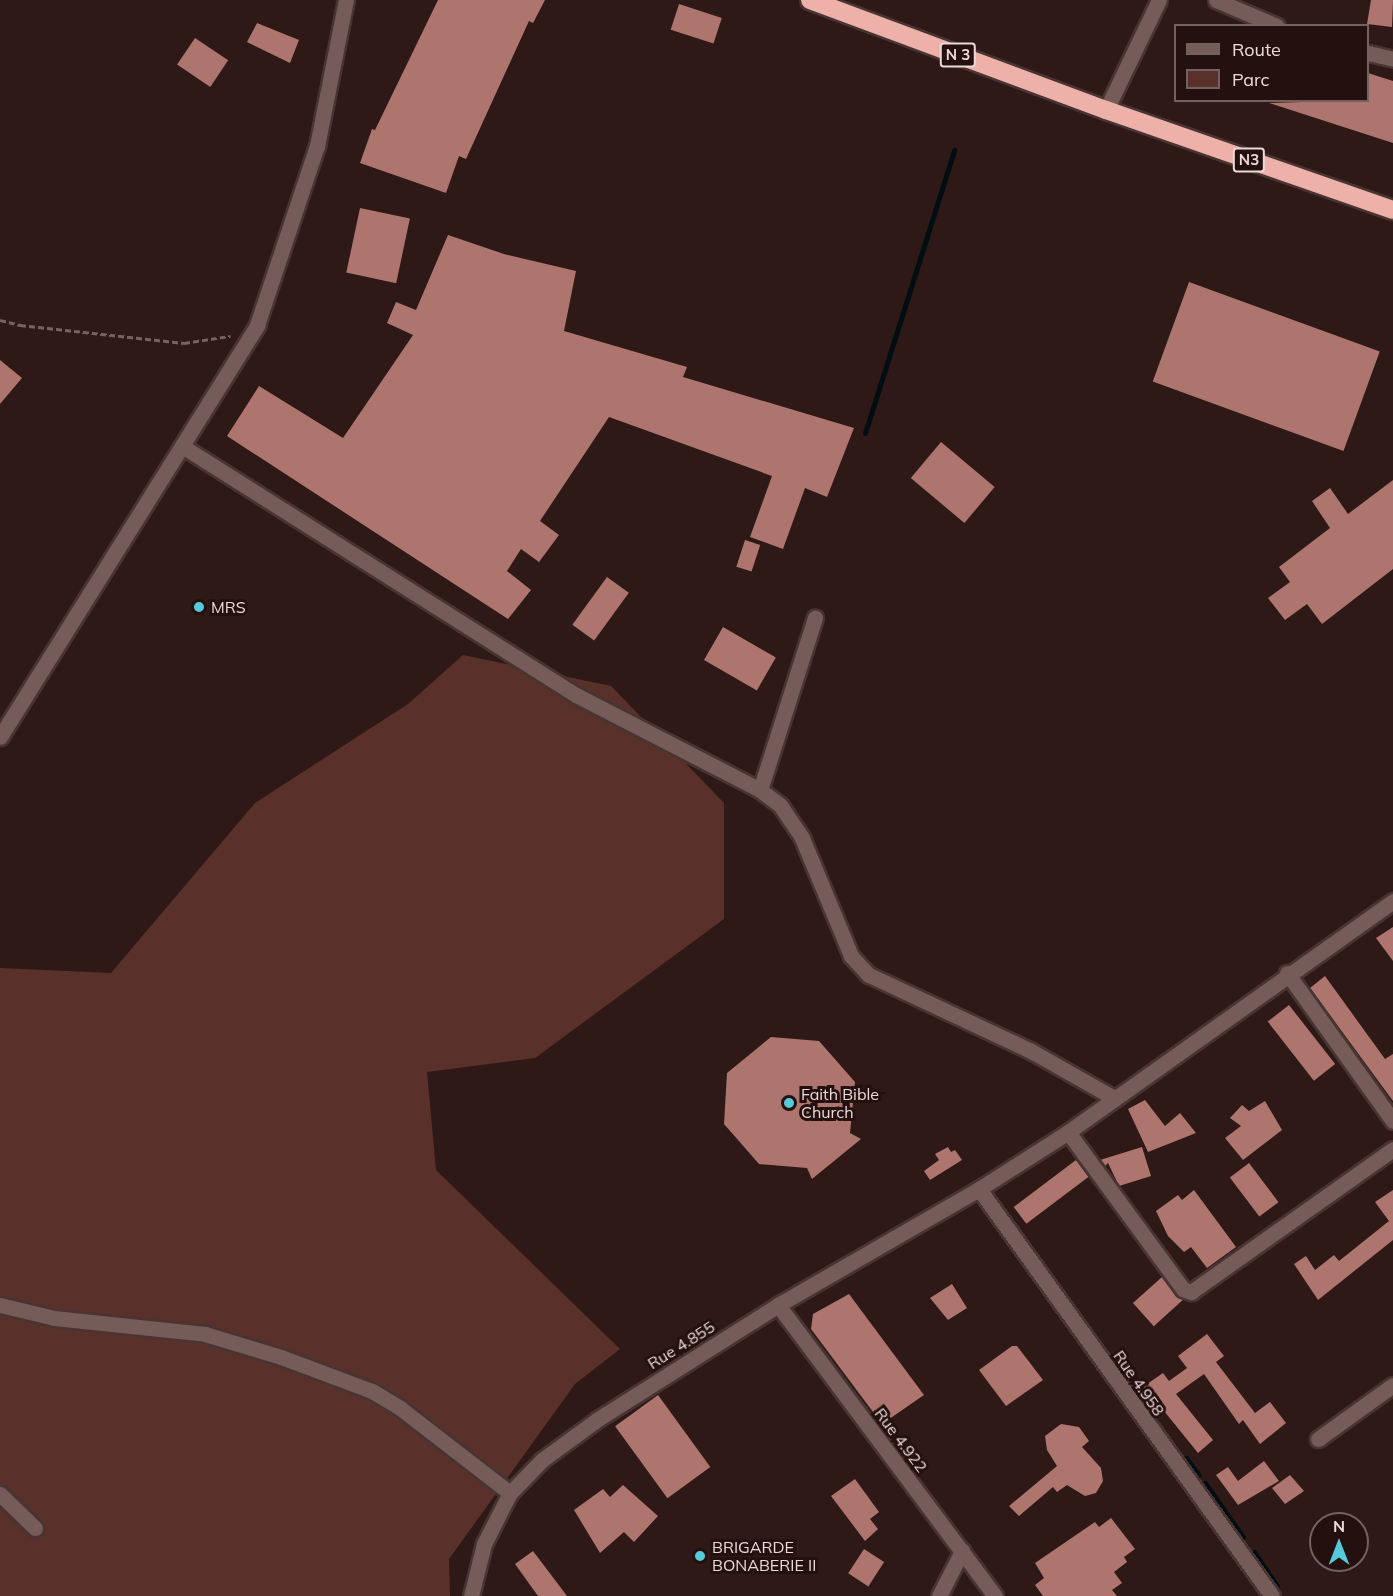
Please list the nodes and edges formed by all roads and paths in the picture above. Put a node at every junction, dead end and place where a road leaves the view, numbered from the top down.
1 (346, 0) edge
2 (810, 0) edge
3 (1159, 0) edge
4 (1215, 0) edge
5 (1272, 24) edge
6 (1369, 52) edge
7 (1393, 59) edge
8 (1106, 110) junction
9 (1393, 210) edge
10 (0, 320) edge
11 (257, 325) junction
12 (182, 446) junction
13 (815, 618) dead end
14 (0, 737) edge
15 (760, 790) junction
16 (1391, 907) edge
17 (1287, 974) junction
18 (1114, 1098) junction
19 (1393, 1121) edge
20 (1068, 1131) junction
21 (1393, 1149) edge
22 (979, 1189) junction
23 (0, 1305) edge
24 (778, 1305) junction
25 (1393, 1385) edge
26 (1318, 1439) dead end
27 (510, 1493) junction
28 (0, 1494) edge
29 (35, 1528) dead end
30 (962, 1551) junction
31 (471, 1596) edge
32 (939, 1596) edge
33 (995, 1596) edge
34 (1272, 1596) edge

1 - 11 street
2 - 8 highway, N 3
3 - 8 street
4 - 5 street
6 - 7 street
8 - 9 highway, N3
10 - 11 path
11 - 12 street
12 - 14 street
12 - 15 street
13 - 15 street
15 - 18 street
16 - 17 street, Rue 4.855
17 - 18 street, Rue 4.855
17 - 19 street
18 - 20 street, Rue 4.855
20 - 21 street
20 - 22 street, Rue 4.855
22 - 24 street, Rue 4.855
22 - 34 street, Rue 4.958
23 - 27 street
24 - 27 street, Rue 4.855
24 - 30 street, Rue 4.922
25 - 26 street
27 - 31 street, Rue 4.855
28 - 29 street
30 - 32 street
30 - 33 street, Rue 4.922

